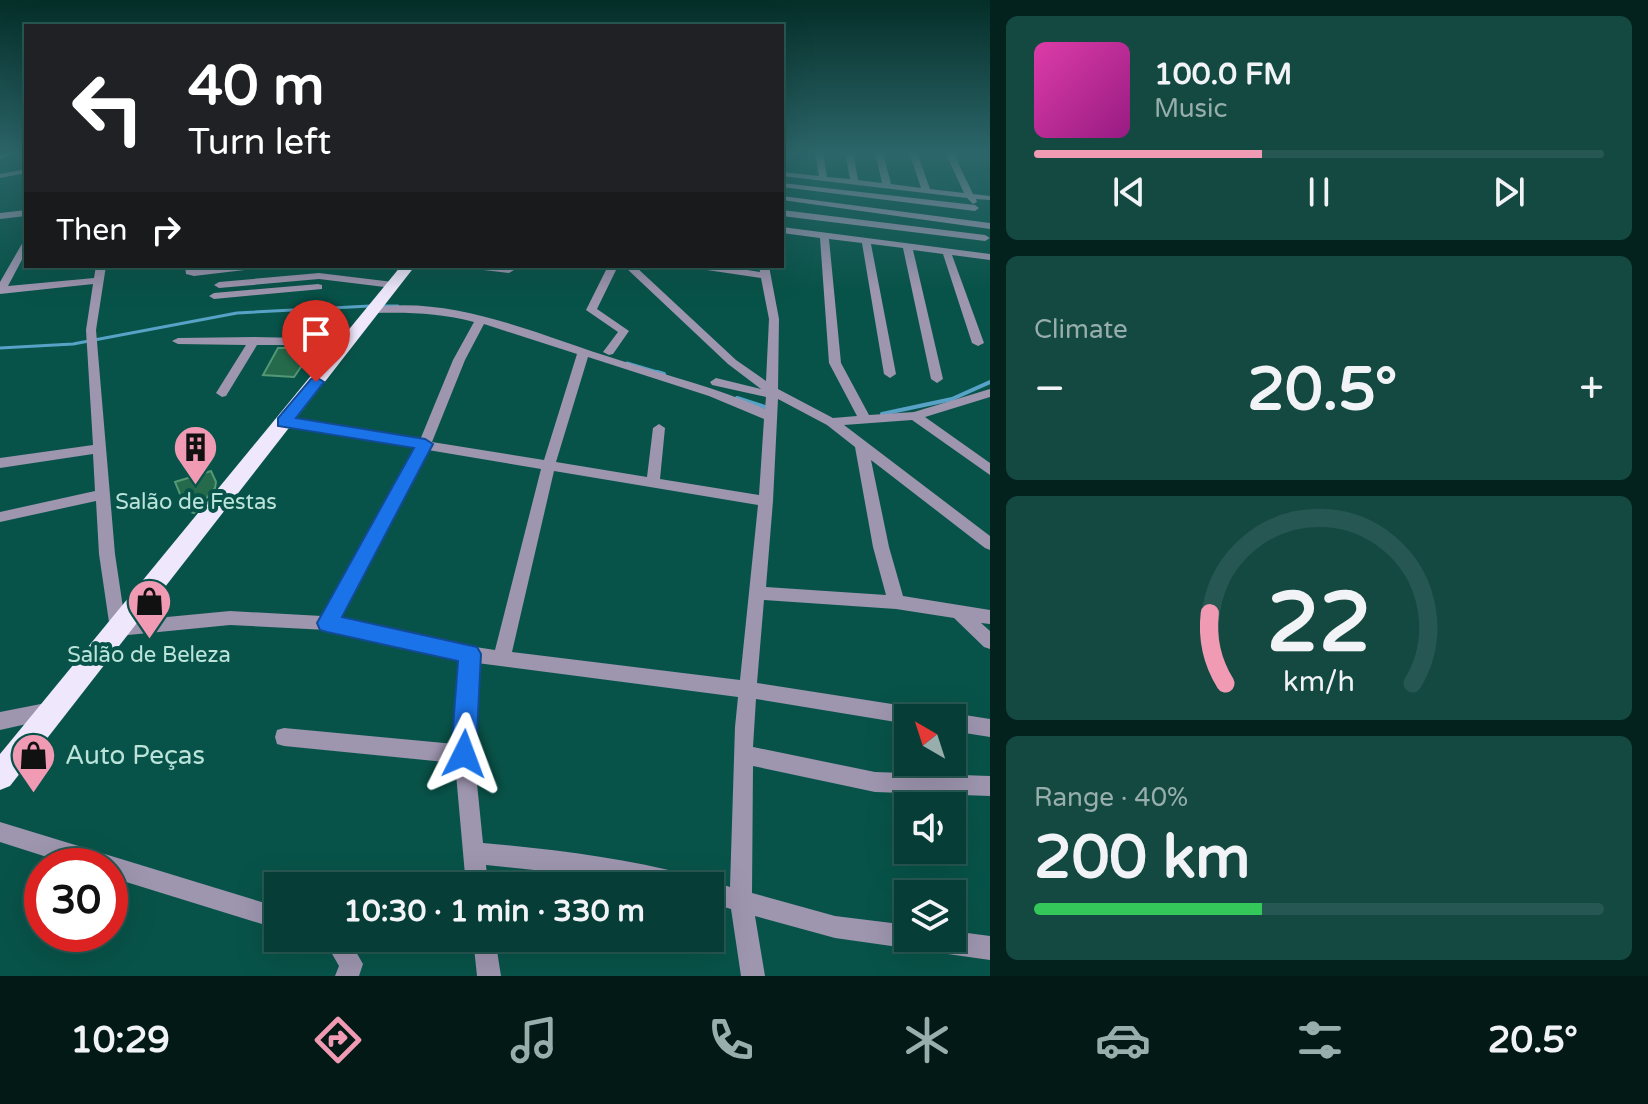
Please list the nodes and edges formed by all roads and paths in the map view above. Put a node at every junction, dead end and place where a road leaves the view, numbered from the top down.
1 (784, 198) edge
2 (887, 198) edge
3 (972, 198) edge
4 (975, 208) junction
5 (24, 213) edge
6 (784, 213) edge
7 (0, 216) edge
8 (985, 225) edge
9 (784, 230) edge
10 (824, 235) junction
11 (985, 238) junction
12 (866, 240) junction
13 (907, 245) junction
14 (24, 248) edge
15 (946, 250) junction
16 (990, 254) edge
17 (101, 268) edge
18 (190, 268) edge
19 (235, 268) edge
20 (406, 268) edge
21 (492, 268) edge
22 (612, 268) edge
23 (631, 268) edge
24 (732, 268) edge
25 (509, 270) dead end
26 (764, 270) edge
27 (318, 276) edge
28 (99, 280) junction
29 (285, 284) junction
30 (219, 285) dead end
31 (393, 285) junction
32 (0, 291) edge
33 (214, 296) dead end
34 (378, 305) junction
35 (481, 319) junction
36 (254, 340) junction
37 (178, 341) dead end
38 (348, 342) junction
39 (978, 343) dead end
40 (584, 351) junction
41 (609, 352) junction
42 (890, 374) dead end
43 (937, 379) dead end
44 (222, 393) dead end
45 (772, 393) junction
46 (990, 393) edge
47 (915, 416) junction
48 (771, 417) junction
49 (865, 420) junction
50 (284, 422) junction
51 (831, 422) junction
52 (659, 428) dead end
53 (861, 443) junction
54 (425, 444) junction
55 (101, 448) junction
56 (0, 463) edge
57 (548, 467) junction
58 (990, 470) edge
59 (653, 483) junction
60 (102, 495) junction
61 (766, 501) junction
62 (0, 517) edge
63 (989, 541) edge
64 (757, 593) junction
65 (896, 602) junction
66 (960, 614) junction
67 (990, 617) edge
68 (327, 623) junction
69 (118, 629) junction
70 (990, 642) edge
71 (469, 654) junction
72 (502, 656) junction
73 (749, 690) junction
74 (52, 711) junction
75 (894, 713) edge
76 (0, 721) edge
77 (966, 724) edge
78 (990, 728) edge
79 (284, 737) dead end
80 (464, 754) junction
81 (744, 755) junction
82 (0, 776) edge
83 (990, 786) edge
84 (0, 832) edge
85 (472, 853) junction
86 (475, 872) edge
87 (633, 872) edge
88 (724, 896) edge
89 (741, 900) junction
90 (264, 914) edge
91 (990, 948) edge
92 (343, 952) edge
93 (486, 952) edge
94 (347, 976) edge
95 (489, 976) edge
96 (753, 976) edge

1 - 8 street
2 - 4 street
3 - 4 street
4 - 8 street
5 - 7 street
6 - 11 street
8 - 11 street
9 - 10 street
10 - 12 street
10 - 49 street
11 - 16 street
12 - 13 street
12 - 42 street
13 - 15 street
13 - 43 street
14 - 32 street
15 - 16 street
15 - 39 street
17 - 28 street
18 - 19 street
20 - 31 main road
21 - 25 street
22 - 41 street
23 - 45 street
24 - 26 street
26 - 45 street
27 - 29 street
27 - 31 street
28 - 32 street
28 - 55 street
29 - 30 street
29 - 33 street
31 - 34 main road
34 - 35 street
34 - 38 main road
34 - 41 street
35 - 40 street
35 - 54 street
36 - 37 street
36 - 38 street
36 - 44 street
38 - 50 main road
40 - 48 street
40 - 57 street
41 - 45 street
45 - 48 street
45 - 51 street
46 - 47 street
47 - 49 street
47 - 58 street
48 - 61 street
49 - 51 street
50 - 54 street
50 - 69 main road
51 - 53 street
52 - 59 street
53 - 63 street
53 - 65 street
54 - 57 street
54 - 68 street
55 - 56 street
55 - 60 street
57 - 59 street
57 - 72 street
59 - 61 street
60 - 62 street
60 - 69 street
61 - 64 street
64 - 65 street
64 - 73 street
65 - 66 street
66 - 67 street
66 - 70 street
68 - 69 street
68 - 71 street
69 - 74 main road
71 - 72 street
71 - 80 street
72 - 73 street
73 - 75 street
73 - 81 street
74 - 76 street
74 - 82 main road
77 - 78 street
79 - 80 street
80 - 85 street
81 - 83 street
81 - 89 street
84 - 90 street
85 - 86 street
85 - 87 street
88 - 89 street
89 - 91 street
89 - 96 street
92 - 94 street
93 - 95 street

